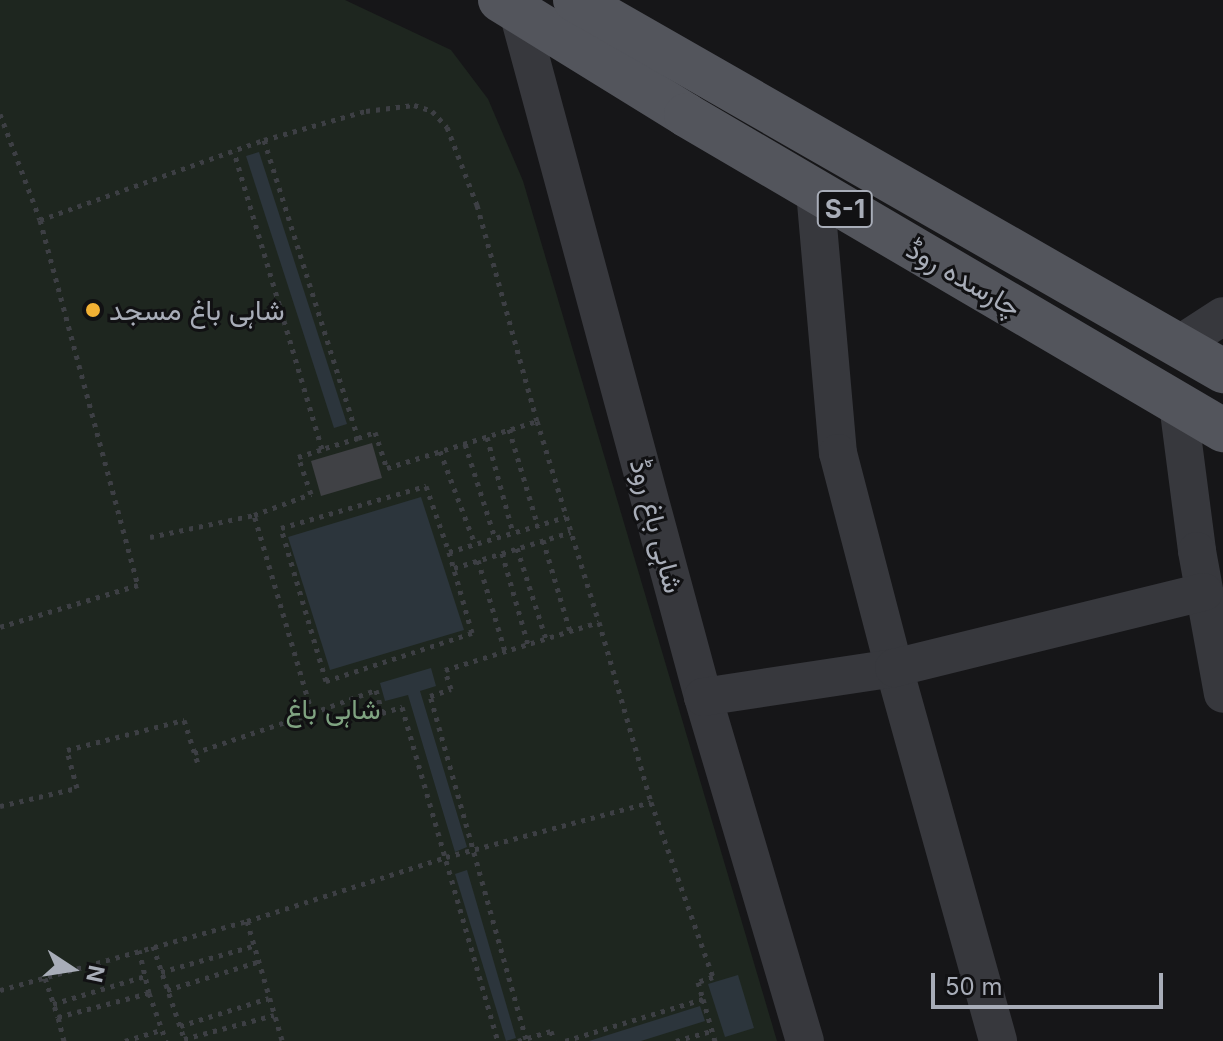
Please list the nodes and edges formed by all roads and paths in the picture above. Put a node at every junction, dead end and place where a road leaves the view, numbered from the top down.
1 (575, 0) edge
2 (511, 3) edge
3 (0, 114) edge
4 (264, 140) junction
5 (234, 152) junction
6 (815, 191) junction
7 (40, 220) junction
8 (1223, 316) edge
9 (1180, 344) junction
10 (1223, 371) edge
11 (1178, 404) junction
12 (537, 421) junction
13 (509, 429) junction
14 (1223, 430) edge
15 (486, 437) junction
16 (358, 438) junction
17 (465, 444) junction
18 (322, 449) junction
19 (440, 451) junction
20 (254, 515) junction
21 (566, 517) junction
22 (538, 526) junction
23 (571, 532) junction
24 (513, 533) junction
25 (150, 537) dead end
26 (495, 538) junction
27 (543, 540) junction
28 (475, 544) junction
29 (517, 548) junction
30 (449, 552) junction
31 (502, 553) junction
32 (478, 560) junction
33 (453, 568) junction
34 (1204, 592) junction
35 (599, 622) junction
36 (0, 627) edge
37 (570, 631) junction
38 (546, 639) junction
39 (528, 644) junction
40 (505, 651) junction
41 (894, 668) junction
42 (1223, 694) edge
43 (703, 697) junction
44 (312, 713) junction
45 (194, 753) junction
46 (198, 764) dead end
47 (651, 802) junction
48 (0, 806) edge
49 (476, 850) junction
50 (446, 857) junction
51 (247, 921) junction
52 (153, 946) junction
53 (253, 946) junction
54 (139, 950) junction
55 (257, 962) junction
56 (161, 972) junction
57 (145, 976) junction
58 (45, 978) junction
59 (0, 990) edge
60 (167, 990) junction
61 (149, 993) junction
62 (269, 998) junction
63 (703, 999) junction
64 (53, 1004) junction
65 (274, 1015) junction
66 (58, 1017) junction
67 (180, 1026) junction
68 (161, 1030) junction
69 (712, 1031) junction
70 (526, 1039) junction
71 (184, 1040) edge
72 (64, 1041) edge
73 (125, 1041) edge
74 (166, 1041) edge
75 (281, 1041) edge
76 (498, 1041) edge
77 (518, 1041) edge
78 (554, 1041) edge
79 (565, 1041) edge
80 (676, 1041) edge
81 (715, 1041) edge
82 (805, 1041) edge
83 (998, 1041) edge

1 - 9 main road, چارسدہ روڈ / S-1
2 - 6 main road, چارسدہ روڈ / S-1
2 - 43 street, شاہی باغ روڈ
3 - 7 path
4 - 5 path
4 - 12 path
4 - 16 path
5 - 7 path
5 - 18 path
6 - 11 main road, چارسدہ روڈ / S-1
6 - 41 street
7 - 36 path
8 - 9 street
9 - 10 main road, چارسدہ روڈ / S-1
11 - 14 main road, چارسدہ روڈ / S-1
11 - 34 street
12 - 13 path
12 - 21 path
13 - 15 path
13 - 22 path
15 - 17 path
15 - 24 path
16 - 18 path
16 - 19 path
17 - 19 path
17 - 26 path
18 - 20 path
19 - 28 path
20 - 25 path
20 - 44 path
21 - 22 path
21 - 23 path
22 - 24 path
23 - 27 path
23 - 35 path
24 - 26 path
26 - 28 path
27 - 29 path
27 - 37 path
28 - 30 path
29 - 31 path
29 - 38 path
30 - 33 path
30 - 33 path
31 - 32 path
31 - 39 path
32 - 33 path
32 - 40 path
34 - 41 street
34 - 42 street
35 - 37 path
35 - 47 path
37 - 38 path
38 - 39 path
39 - 40 path
40 - 49 path
41 - 43 street
41 - 83 street
43 - 82 street, شاہی باغ روڈ
44 - 45 path
44 - 50 path
45 - 46 path
45 - 48 path
47 - 49 path
47 - 63 path
49 - 50 path
49 - 70 path
50 - 51 path
50 - 76 path
51 - 52 path
51 - 53 path
52 - 54 path
52 - 56 path
53 - 55 path
53 - 56 path
54 - 57 path
54 - 58 path
55 - 60 path
55 - 62 path
56 - 60 path
57 - 61 path
57 - 64 path
58 - 59 path
58 - 64 path
60 - 67 path
61 - 66 path
61 - 68 path
62 - 65 path
62 - 67 path
63 - 69 path
63 - 79 path
64 - 66 path
65 - 71 path
65 - 75 path
66 - 72 path
67 - 71 path
68 - 73 path
68 - 74 path
69 - 80 path
69 - 81 path
70 - 77 path
70 - 78 path

